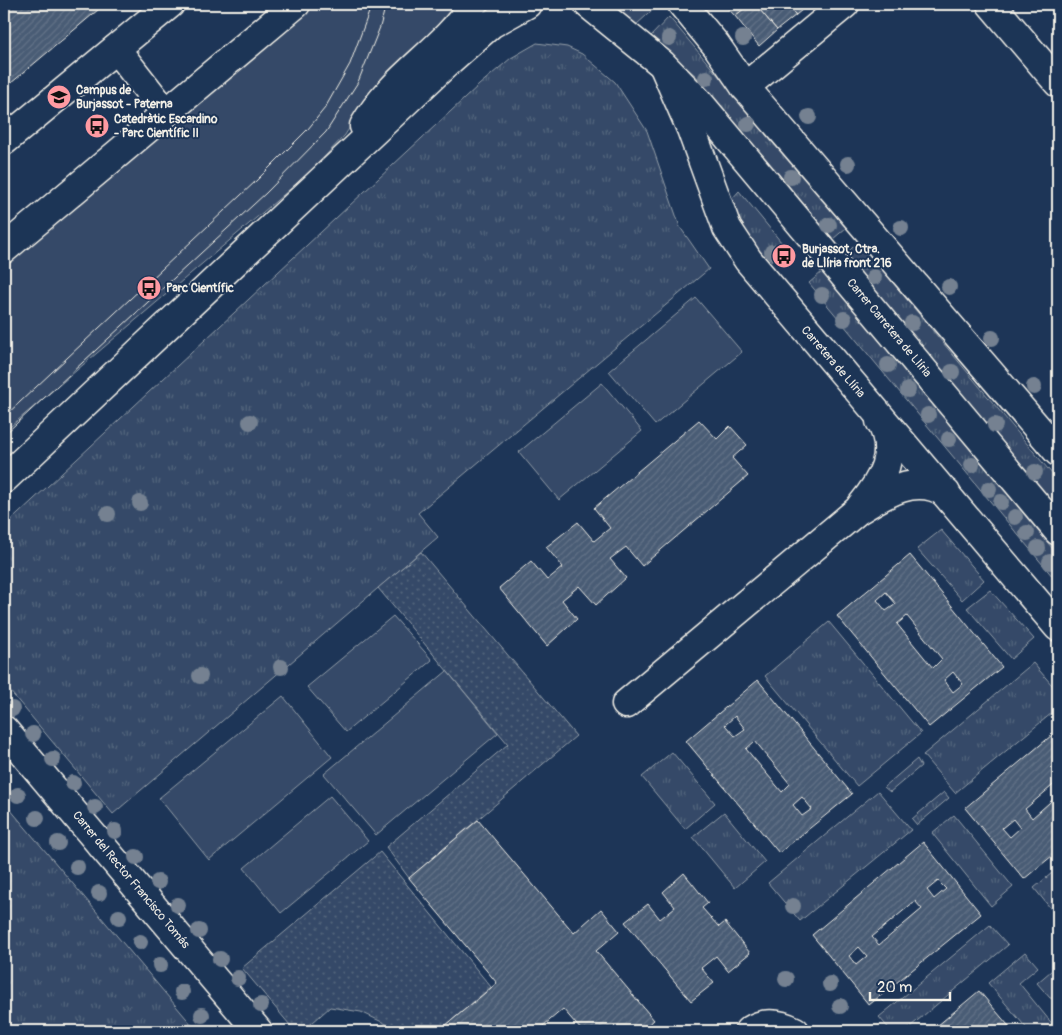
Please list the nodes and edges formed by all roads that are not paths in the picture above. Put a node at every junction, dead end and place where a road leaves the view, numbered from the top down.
1 (170, 4) edge
2 (296, 4) edge
3 (473, 4) edge
4 (527, 4) edge
5 (588, 4) edge
6 (682, 4) edge
7 (845, 4) edge
8 (991, 4) edge
9 (116, 49) junction
10 (662, 64) junction
11 (1058, 82) edge
12 (744, 87) junction
13 (166, 113) junction
14 (4, 141) edge
15 (320, 182) junction
16 (4, 250) edge
17 (873, 407) junction
18 (1058, 452) edge
19 (4, 479) edge
20 (946, 493) junction
21 (857, 511) junction
22 (1058, 531) edge
23 (1058, 627) edge
24 (626, 704) dead end
25 (4, 730) edge
26 (258, 1031) edge
27 (749, 1031) edge
28 (795, 1031) edge

1 - 9 street
2 - 13 street
3 - 15 street
4 - 15 street
5 - 10 street, Carrer Carretera de Llíria
6 - 12 street
7 - 12 street
8 - 11 street
9 - 13 street
9 - 14 street
10 - 17 street, Carretera de Llíria
10 - 22 street, Carrer Carretera de Llíria
12 - 18 street
13 - 16 street
15 - 19 street
17 - 20 street, Carretera de Llíria
17 - 21 street
20 - 21 street
20 - 23 street, Carretera de Llíria
21 - 24 street
25 - 26 street, Carrer del Rector Francisco Tomás
27 - 28 street

